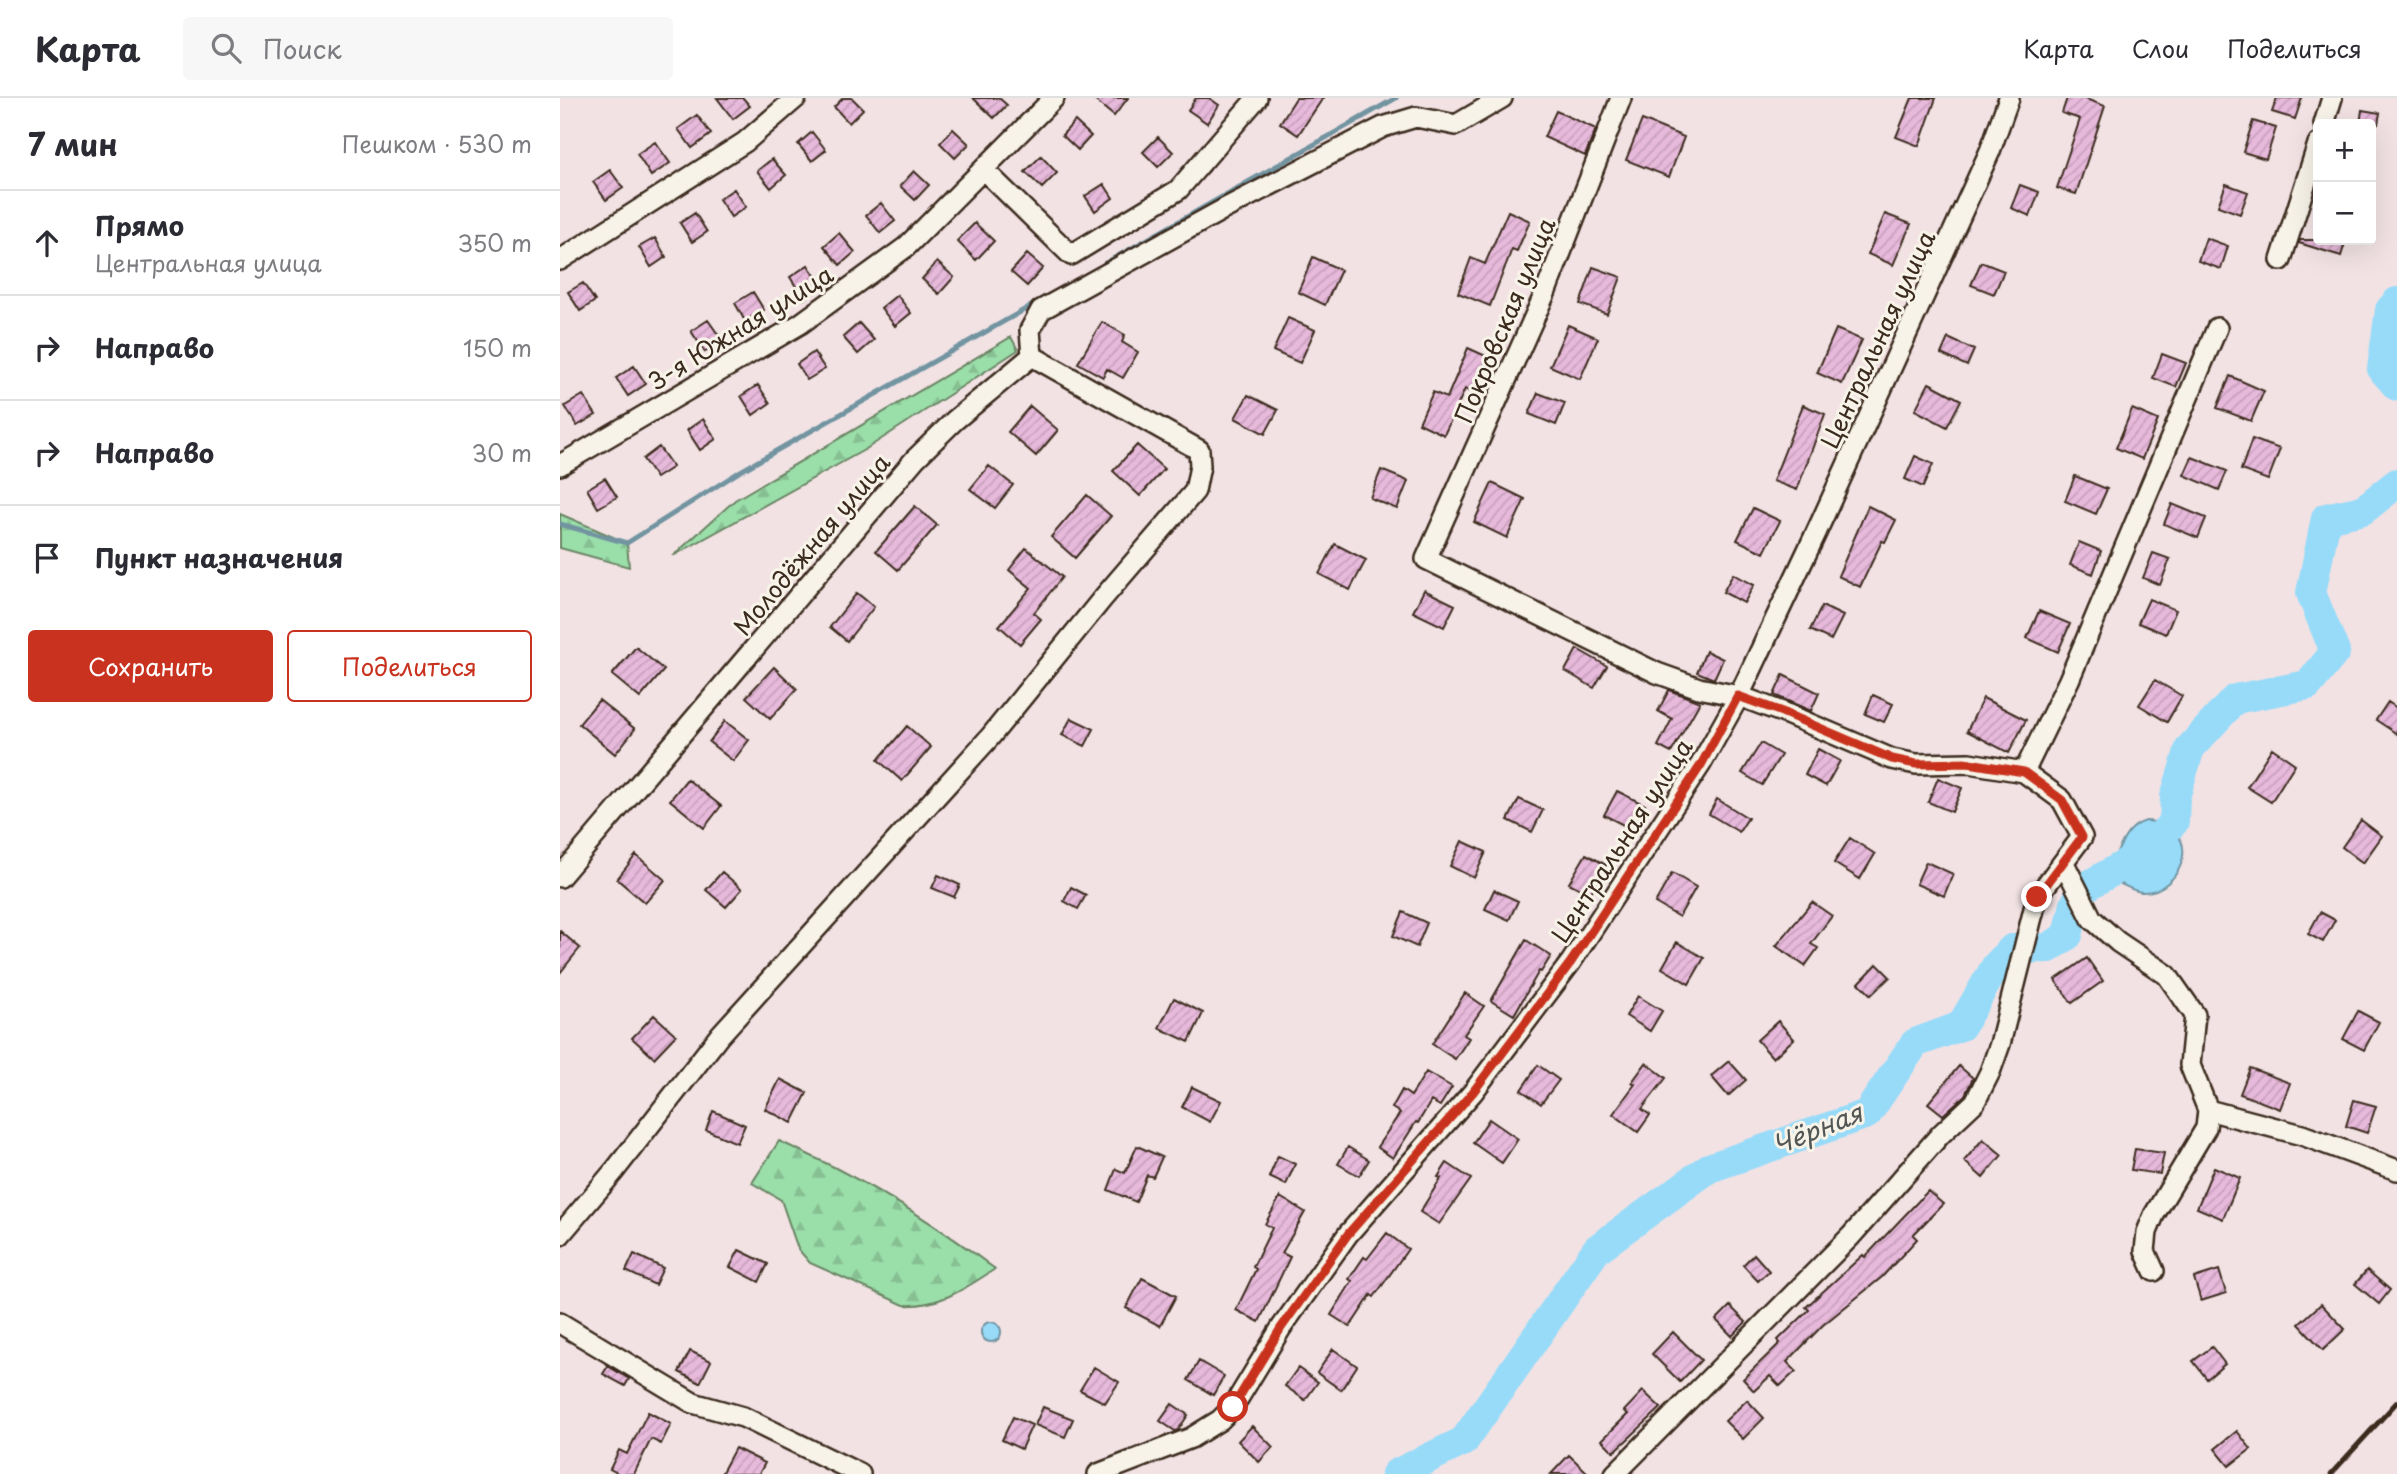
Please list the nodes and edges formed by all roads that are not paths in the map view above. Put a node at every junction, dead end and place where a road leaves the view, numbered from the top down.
1 (796, 98) edge
2 (1054, 98) edge
3 (1257, 98) edge
4 (1502, 98) edge
5 (1621, 98) edge
6 (2009, 98) edge
7 (2332, 98) edge
8 (2326, 119) edge
9 (2313, 160) edge
10 (984, 170) junction
11 (560, 260) edge
12 (2281, 260) dead end
13 (2217, 328) dead end
14 (1032, 356) junction
15 (560, 465) edge
16 (1738, 696) junction
17 (2024, 772) junction
18 (2064, 863) junction
19 (560, 877) edge
20 (2208, 1110) junction
21 (2397, 1170) edge
22 (560, 1234) edge
23 (2154, 1272) dead end
24 (560, 1323) edge
25 (860, 1474) edge
26 (1098, 1474) edge
27 (1615, 1474) edge

1 - 11 street
2 - 10 street, 3-я Южная улица
3 - 10 street
4 - 14 street
5 - 16 street, Покровская улица
6 - 16 street, Центральная улица
7 - 8 street
9 - 12 street
10 - 15 street, 3-я Южная улица
13 - 17 street
14 - 19 street, Молодёжная улица
14 - 22 street
16 - 17 street
16 - 26 street, Центральная улица
17 - 18 street
18 - 20 street
18 - 27 street
20 - 21 street
20 - 23 street
24 - 25 street

